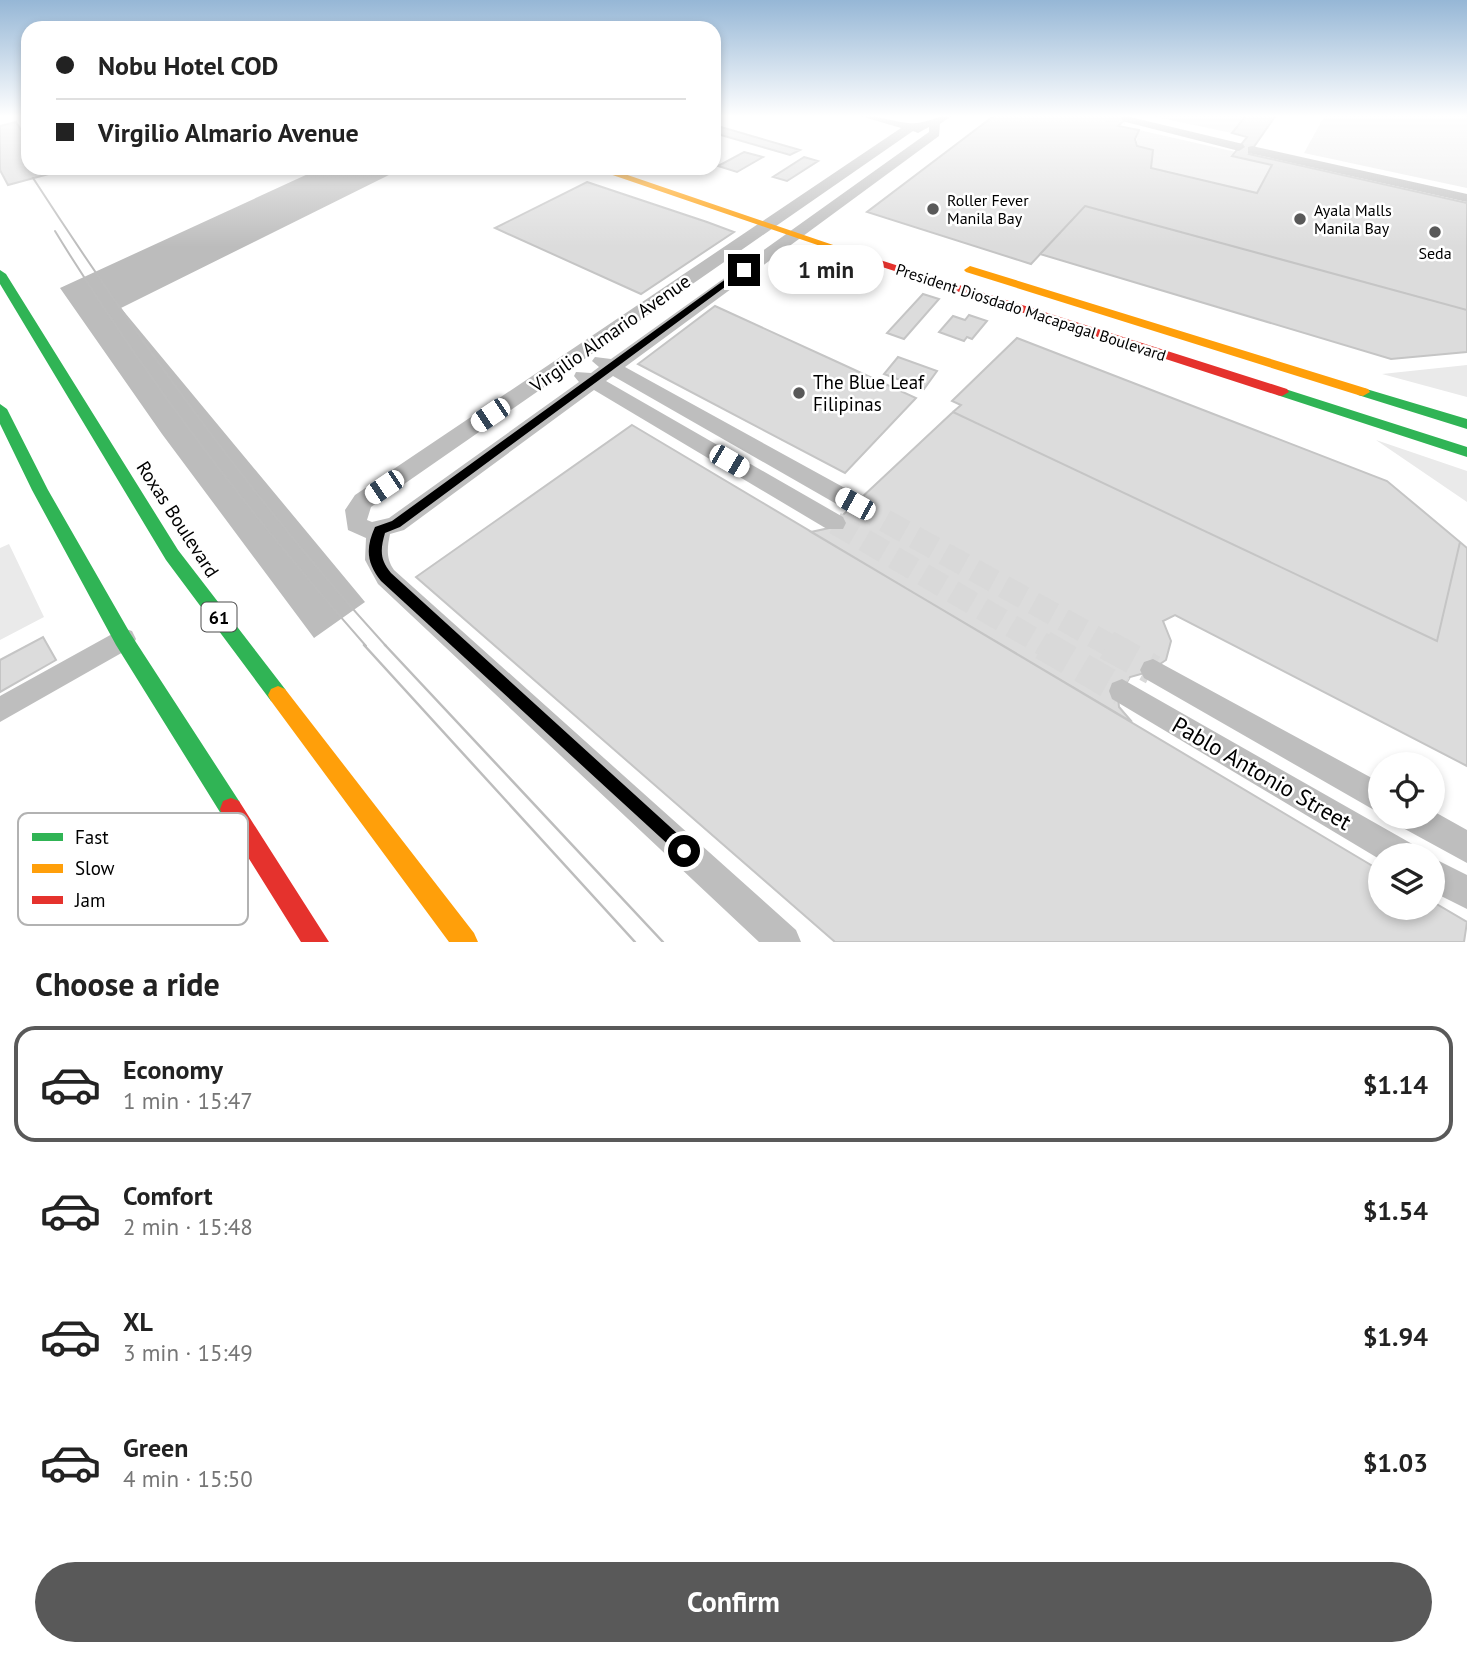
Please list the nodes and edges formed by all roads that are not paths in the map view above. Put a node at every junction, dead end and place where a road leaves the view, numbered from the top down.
1 (863, 159) edge
2 (893, 159) edge
3 (1294, 159) edge
4 (617, 175) edge
5 (671, 175) edge
6 (734, 196) dead end
7 (1467, 198) edge
8 (760, 205) dead end
9 (784, 212) junction
10 (811, 221) junction
11 (765, 226) junction
12 (830, 227) dead end
13 (792, 235) junction
14 (954, 265) dead end
15 (0, 274) edge
16 (584, 352) junction
17 (564, 365) junction
18 (611, 367) junction
19 (591, 381) junction
20 (0, 409) edge
21 (1467, 424) edge
22 (1467, 452) edge
23 (855, 504) tunnel mouth
24 (835, 523) tunnel mouth
25 (379, 531) junction
26 (123, 639) junction
27 (1153, 670) tunnel mouth
28 (1122, 691) tunnel mouth
29 (0, 710) edge
30 (1368, 792) edge
31 (234, 813) edge
32 (1435, 829) edge
33 (248, 835) edge
34 (1381, 843) edge
35 (1467, 847) edge
36 (1445, 881) edge
37 (1467, 893) edge
38 (316, 942) edge
39 (465, 942) edge
40 (784, 942) edge

1 - 9 street, Virgilio Almario Avenue
2 - 10 street, Virgilio Almario Avenue
3 - 7 street
4 - 11 main road, President Diosdado Macapagal Boulevard
5 - 6 main road
8 - 9 main road
9 - 10 main road
9 - 11 street, Virgilio Almario Avenue
10 - 12 main road
10 - 13 street, Virgilio Almario Avenue
11 - 13 main road, President Diosdado Macapagal Boulevard
11 - 16 street, Virgilio Almario Avenue
13 - 18 street, Virgilio Almario Avenue
13 - 22 main road, President Diosdado Macapagal Boulevard
14 - 21 main road, President Diosdado Macapagal Boulevard
15 - 39 main road, Roxas Boulevard / 61
16 - 17 street, Virgilio Almario Avenue
16 - 18 street
17 - 19 street
17 - 25 street, Virgilio Almario Avenue
18 - 19 street, Virgilio Almario Avenue
18 - 23 street
19 - 24 street
19 - 25 street, Virgilio Almario Avenue
20 - 26 main road
25 - 40 street
26 - 29 street
26 - 31 main road
27 - 30 street, Pablo Antonio Street
28 - 34 street, Pablo Antonio Street
32 - 35 street
33 - 38 main road
36 - 37 street

